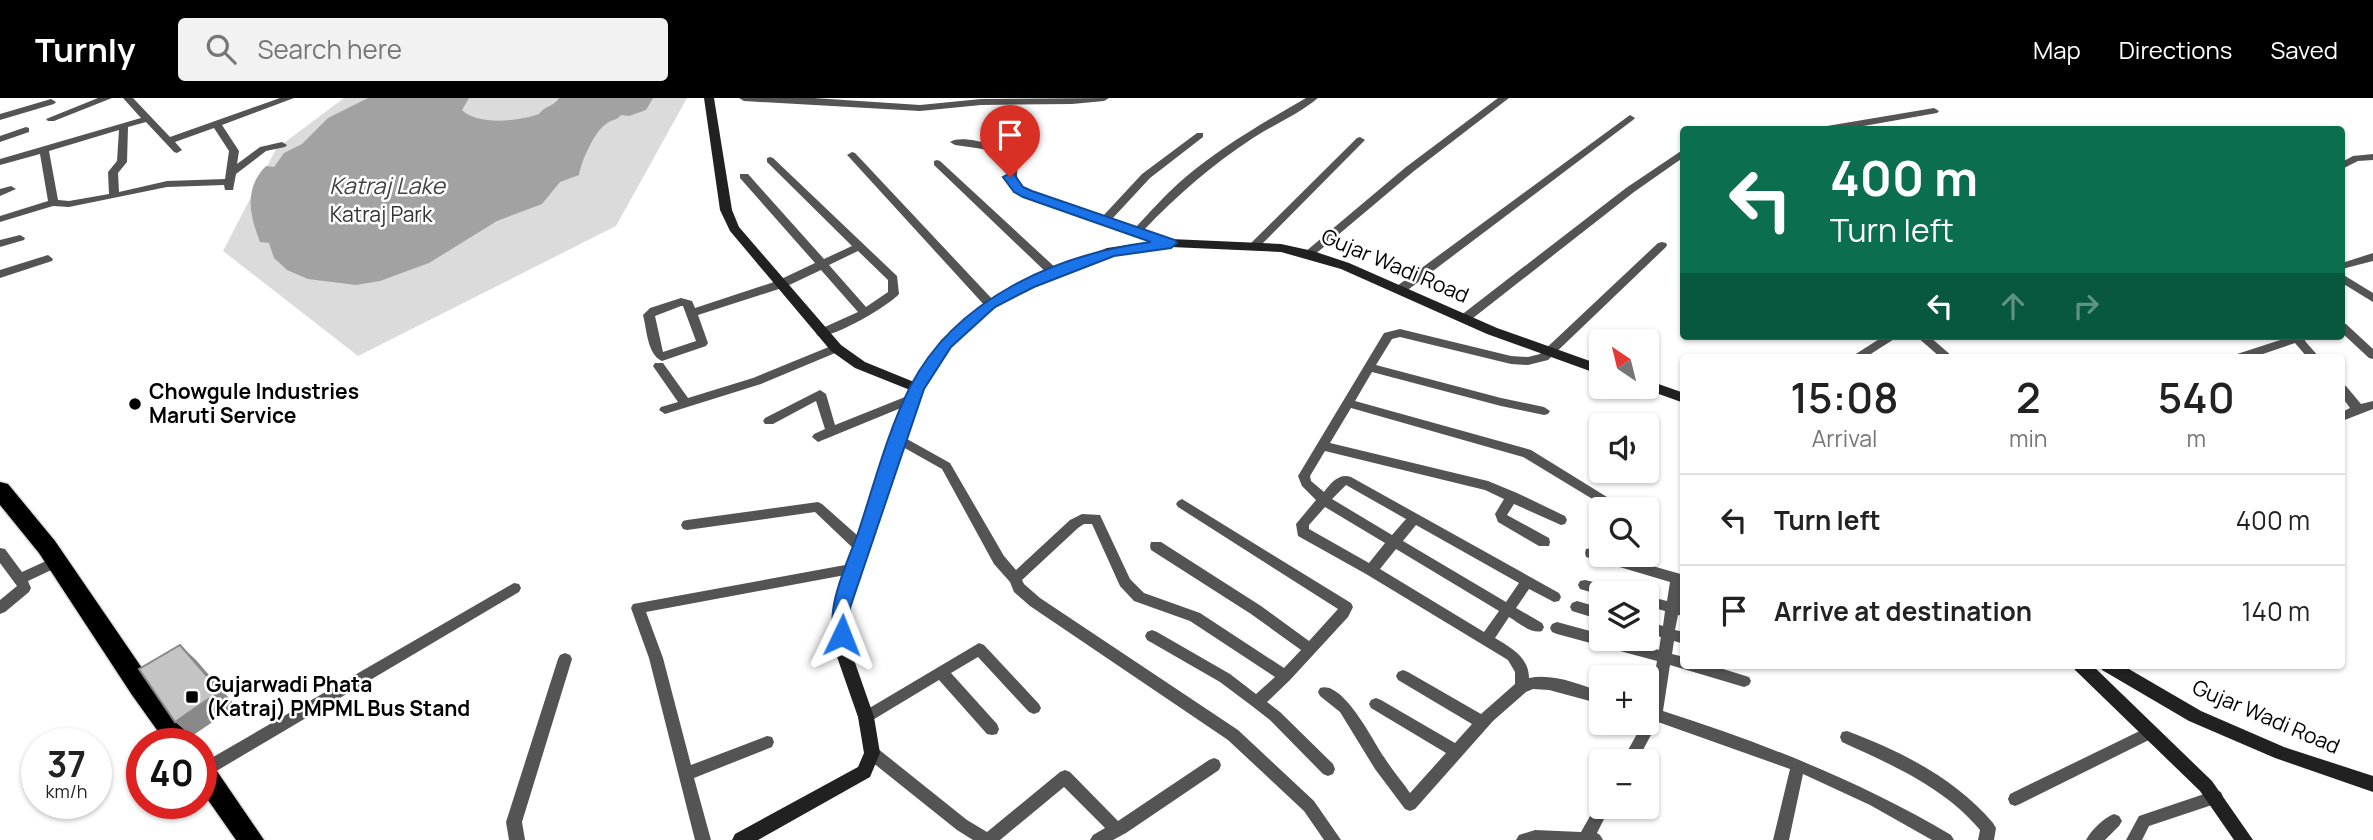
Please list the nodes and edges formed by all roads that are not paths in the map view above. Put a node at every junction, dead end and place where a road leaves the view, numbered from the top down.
1 (107, 98) edge
2 (128, 98) edge
3 (263, 98) edge
4 (289, 98) edge
5 (709, 98) edge
6 (744, 98) edge
7 (893, 98) edge
8 (1104, 98) edge
9 (1313, 98) edge
10 (1504, 98) edge
11 (804, 99) edge
12 (51, 102) dead end
13 (271, 105) junction
14 (866, 106) junction
15 (1934, 111) dead end
16 (0, 117) edge
17 (1630, 118) dead end
18 (51, 119) dead end
19 (147, 119) junction
20 (216, 124) junction
21 (1846, 126) edge
22 (124, 128) junction
23 (26, 130) dead end
24 (1032, 134) dead end
25 (1200, 135) dead end
26 (0, 139) edge
27 (1360, 140) dead end
28 (168, 141) junction
29 (956, 142) dead end
30 (282, 145) dead end
31 (44, 150) junction
32 (177, 150) dead end
33 (852, 155) dead end
34 (1680, 155) edge
35 (2373, 156) edge
36 (3, 158) edge
37 (770, 160) dead end
38 (1013, 160) junction
39 (937, 163) dead end
40 (2345, 164) edge
41 (744, 176) dead end
42 (230, 181) junction
43 (11, 190) dead end
44 (0, 194) edge
45 (114, 196) junction
46 (53, 203) junction
47 (0, 219) edge
48 (1105, 220) junction
49 (1137, 232) junction
50 (20, 238) dead end
51 (1171, 243) junction
52 (0, 244) edge
53 (1662, 245) dead end
54 (861, 246) junction
55 (1255, 246) junction
56 (1309, 254) junction
57 (2373, 257) edge
58 (48, 259) dead end
59 (822, 264) junction
60 (2345, 265) edge
61 (1054, 273) junction
62 (0, 274) edge
63 (2345, 280) edge
64 (780, 284) junction
65 (1401, 289) junction
66 (2373, 298) edge
67 (990, 304) junction
68 (692, 313) junction
69 (864, 313) junction
70 (1465, 319) junction
71 (2345, 330) edge
72 (822, 333) junction
73 (1886, 340) edge
74 (1927, 340) edge
75 (2290, 340) edge
76 (836, 348) junction
77 (1550, 353) junction
78 (1862, 354) edge
79 (1943, 354) edge
80 (2250, 354) edge
81 (2373, 355) edge
82 (659, 366) dead end
83 (1589, 366) edge
84 (1369, 367) junction
85 (1659, 389) edge
86 (915, 393) junction
87 (2345, 393) edge
88 (1680, 397) edge
89 (1349, 403) junction
90 (686, 404) junction
91 (2366, 407) edge
92 (665, 410) dead end
93 (1544, 411) dead end
94 (2345, 416) edge
95 (769, 421) dead end
96 (831, 431) junction
97 (818, 437) dead end
98 (898, 439) junction
99 (1324, 446) junction
100 (0, 490) edge
101 (1513, 496) junction
102 (1598, 497) edge
103 (1325, 500) junction
104 (1182, 504) dead end
105 (1415, 517) junction
106 (1561, 520) dead end
107 (687, 525) dead end
108 (1544, 542) dead end
109 (1393, 544) junction
110 (1156, 546) dead end
111 (862, 548) junction
112 (0, 553) edge
113 (57, 561) junction
114 (1637, 567) edge
115 (856, 568) junction
116 (1371, 570) junction
117 (20, 579) junction
118 (1015, 579) junction
119 (1680, 580) edge
120 (1527, 582) junction
121 (1586, 585) dead end
122 (1589, 586) edge
123 (514, 588) dead end
124 (1554, 597) dead end
125 (1659, 604) edge
126 (1577, 607) dead end
127 (0, 608) edge
128 (1678, 609) edge
129 (1507, 610) junction
130 (1589, 610) edge
131 (1537, 627) dead end
132 (1557, 628) dead end
133 (1659, 631) edge
134 (1152, 636) dead end
135 (1676, 636) edge
136 (1486, 640) junction
137 (1310, 649) junction
138 (1666, 658) junction
139 (565, 659) dead end
140 (1680, 662) edge
141 (1703, 669) edge
142 (2085, 669) edge
143 (2115, 669) edge
144 (941, 672) junction
145 (1285, 676) junction
146 (1403, 676) dead end
147 (1744, 681) dead end
148 (1659, 684) edge
149 (1522, 686) junction
150 (1325, 692) dead end
151 (1589, 695) edge
152 (1257, 702) junction
153 (1376, 704) dead end
154 (1034, 708) dead end
155 (1659, 716) edge
156 (866, 717) junction
157 (1483, 723) junction
158 (170, 728) edge
159 (992, 729) dead end
160 (2150, 732) junction
161 (1847, 737) dead end
162 (767, 742) dead end
163 (1457, 752) junction
164 (872, 753) junction
165 (217, 761) edge
166 (1214, 765) dead end
167 (1798, 766) junction
168 (1328, 769) dead end
169 (686, 774) junction
170 (2373, 784) edge
171 (217, 791) edge
172 (2216, 797) junction
173 (2015, 799) dead end
174 (1598, 819) edge
175 (2114, 821) dead end
176 (1117, 830) junction
177 (1590, 839) edge
178 (251, 840) edge
179 (517, 840) edge
180 (703, 840) edge
181 (741, 840) edge
182 (987, 840) edge
183 (1098, 840) edge
184 (1333, 840) edge
185 (1524, 840) edge
186 (1781, 840) edge
187 (1946, 840) edge
188 (1986, 840) edge
189 (2094, 840) edge
190 (2134, 840) edge
191 (2244, 840) edge

1 - 18 street
2 - 19 street
3 - 13 street
4 - 13 street
5 - 64 street
6 - 11 street
7 - 14 street
8 - 14 street
9 - 49 street
10 - 56 street
11 - 14 street
12 - 16 street
13 - 20 street
15 - 21 street
17 - 65 street
19 - 22 street
19 - 28 street
20 - 28 street
20 - 42 street
22 - 31 street
22 - 45 street
23 - 26 street
24 - 38 street
25 - 48 street
27 - 55 street
28 - 32 street
29 - 38 street
30 - 42 street
31 - 36 street
31 - 46 street
33 - 67 street
34 - 70 street
35 - 40 street
37 - 54 street
38 - 48 street
39 - 61 street
41 - 59 street
42 - 45 street
43 - 44 street
45 - 46 street
46 - 47 street
48 - 49 street
49 - 51 street
50 - 52 street
51 - 55 street, Gujar Wadi Road
51 - 61 street, Gujar Wadi Road
53 - 77 street
54 - 59 street
54 - 69 street
55 - 56 street, Gujar Wadi Road
56 - 65 street, Gujar Wadi Road
57 - 60 street
58 - 62 street
59 - 64 street
59 - 69 street
61 - 67 street, Gujar Wadi Road
63 - 66 street
64 - 68 street
64 - 72 street
65 - 70 street, Gujar Wadi Road
67 - 86 street, Gujar Wadi Road
68 - 68 street
69 - 72 street
70 - 77 street, Gujar Wadi Road
71 - 81 street
72 - 76 street
73 - 78 street
74 - 79 street
75 - 80 street
76 - 86 street
76 - 90 street
77 - 83 street, Gujar Wadi Road
77 - 84 street
82 - 90 street
84 - 89 street
84 - 93 street
85 - 88 street
86 - 96 street
86 - 98 street, Gujar Wadi Road
87 - 91 street
89 - 99 street
89 - 102 street
90 - 92 street
91 - 94 street
95 - 96 street
96 - 97 street
98 - 111 street, Gujar Wadi Road
98 - 118 street
99 - 101 street
99 - 103 street
100 - 113 highway
101 - 106 street
101 - 108 street
103 - 105 street
103 - 109 street
103 - 116 street
104 - 137 street
105 - 109 street
105 - 120 street
107 - 111 street
109 - 116 street
109 - 129 street
110 - 137 street
111 - 115 street, Gujar Wadi Road
112 - 117 street
113 - 117 street
113 - 158 highway
114 - 119 street
115 - 156 street, Gujar Wadi Road
115 - 169 street
116 - 136 street
117 - 127 street
118 - 145 street
118 - 184 street
119 - 128 street
120 - 124 street
120 - 129 street
121 - 122 street
123 - 165 street
125 - 128 street
126 - 130 street
128 - 135 street
129 - 131 street
129 - 136 street
132 - 138 street
133 - 135 street
134 - 152 street
135 - 138 street
136 - 149 street
137 - 145 street
138 - 140 street
138 - 148 street
139 - 179 street
141 - 147 street
142 - 160 street
143 - 170 street, Gujar Wadi Road
144 - 154 street
144 - 156 street
144 - 159 street
145 - 152 street
146 - 157 street
149 - 151 street
149 - 157 street
150 - 163 street
152 - 168 street
153 - 163 street
155 - 167 street
156 - 164 street, Gujar Wadi Road
157 - 163 street
160 - 172 street
160 - 173 street
161 - 188 street
162 - 169 street
164 - 181 street
164 - 182 street
166 - 176 street
167 - 186 street
167 - 187 street
169 - 180 street
171 - 178 highway
172 - 190 street
172 - 191 street
174 - 177 street
175 - 189 street
176 - 182 street
176 - 183 street
177 - 185 street

